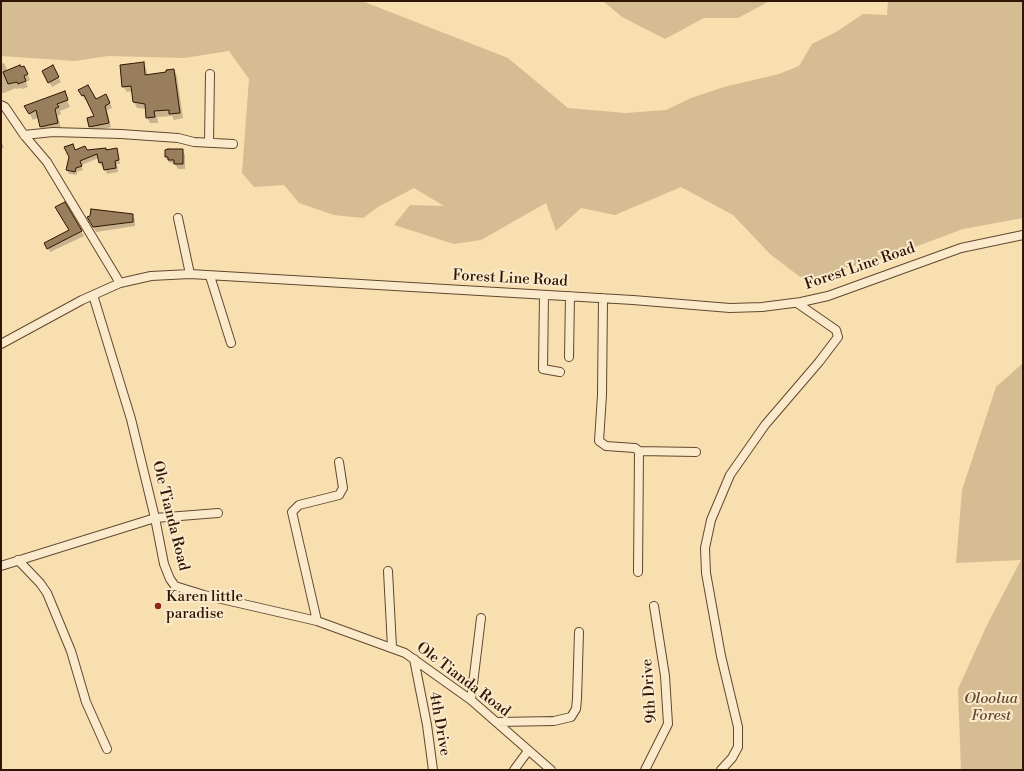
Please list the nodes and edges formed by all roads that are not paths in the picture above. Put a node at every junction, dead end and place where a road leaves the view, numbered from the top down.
1 (210, 74) dead end
2 (1, 106) edge
3 (24, 135) junction
4 (209, 142) junction
5 (233, 144) dead end
6 (178, 218) dead end
7 (1023, 235) edge
8 (190, 274) junction
9 (210, 276) junction
10 (120, 283) junction
11 (93, 295) junction
12 (544, 295) junction
13 (570, 296) junction
14 (603, 298) junction
15 (797, 303) junction
16 (231, 343) dead end
17 (1, 344) edge
18 (569, 357) dead end
19 (560, 372) dead end
20 (639, 451) junction
21 (696, 452) dead end
22 (339, 462) dead end
23 (218, 513) dead end
24 (155, 518) junction
25 (18, 560) junction
26 (1, 566) edge
27 (388, 571) dead end
28 (638, 572) dead end
29 (654, 606) dead end
30 (481, 618) dead end
31 (317, 621) junction
32 (579, 632) dead end
33 (392, 647) junction
34 (414, 659) junction
35 (471, 700) junction
36 (497, 722) junction
37 (106, 749) dead end
38 (528, 751) junction
39 (433, 770) edge
40 (514, 770) edge
41 (551, 770) edge
42 (646, 770) edge
43 (721, 770) edge

1 - 4 street
2 - 3 street
3 - 4 street
3 - 10 street
4 - 5 street
6 - 8 street
7 - 15 street, Forest Line Road
8 - 9 street, Forest Line Road
8 - 10 street, Forest Line Road
9 - 12 street, Forest Line Road
9 - 16 street
10 - 11 street, Forest Line Road
11 - 17 street, Forest Line Road
11 - 24 street, Ole Tianda Road
12 - 13 street, Forest Line Road
12 - 19 street
13 - 14 street, Forest Line Road
13 - 18 street
14 - 15 street, Forest Line Road
14 - 20 street
15 - 43 street
20 - 21 street
20 - 28 street
22 - 31 street
23 - 24 street
24 - 25 street
24 - 31 street, Ole Tianda Road
25 - 26 street
25 - 37 street
27 - 33 street
29 - 42 street, 9th Drive
30 - 35 street
31 - 33 street, Ole Tianda Road
32 - 36 street
33 - 34 street, Ole Tianda Road
34 - 35 street, Ole Tianda Road
34 - 39 street, 4th Drive
35 - 36 street, Ole Tianda Road
36 - 38 street, Ole Tianda Road
38 - 40 street
38 - 41 street, Ole Tianda Road

